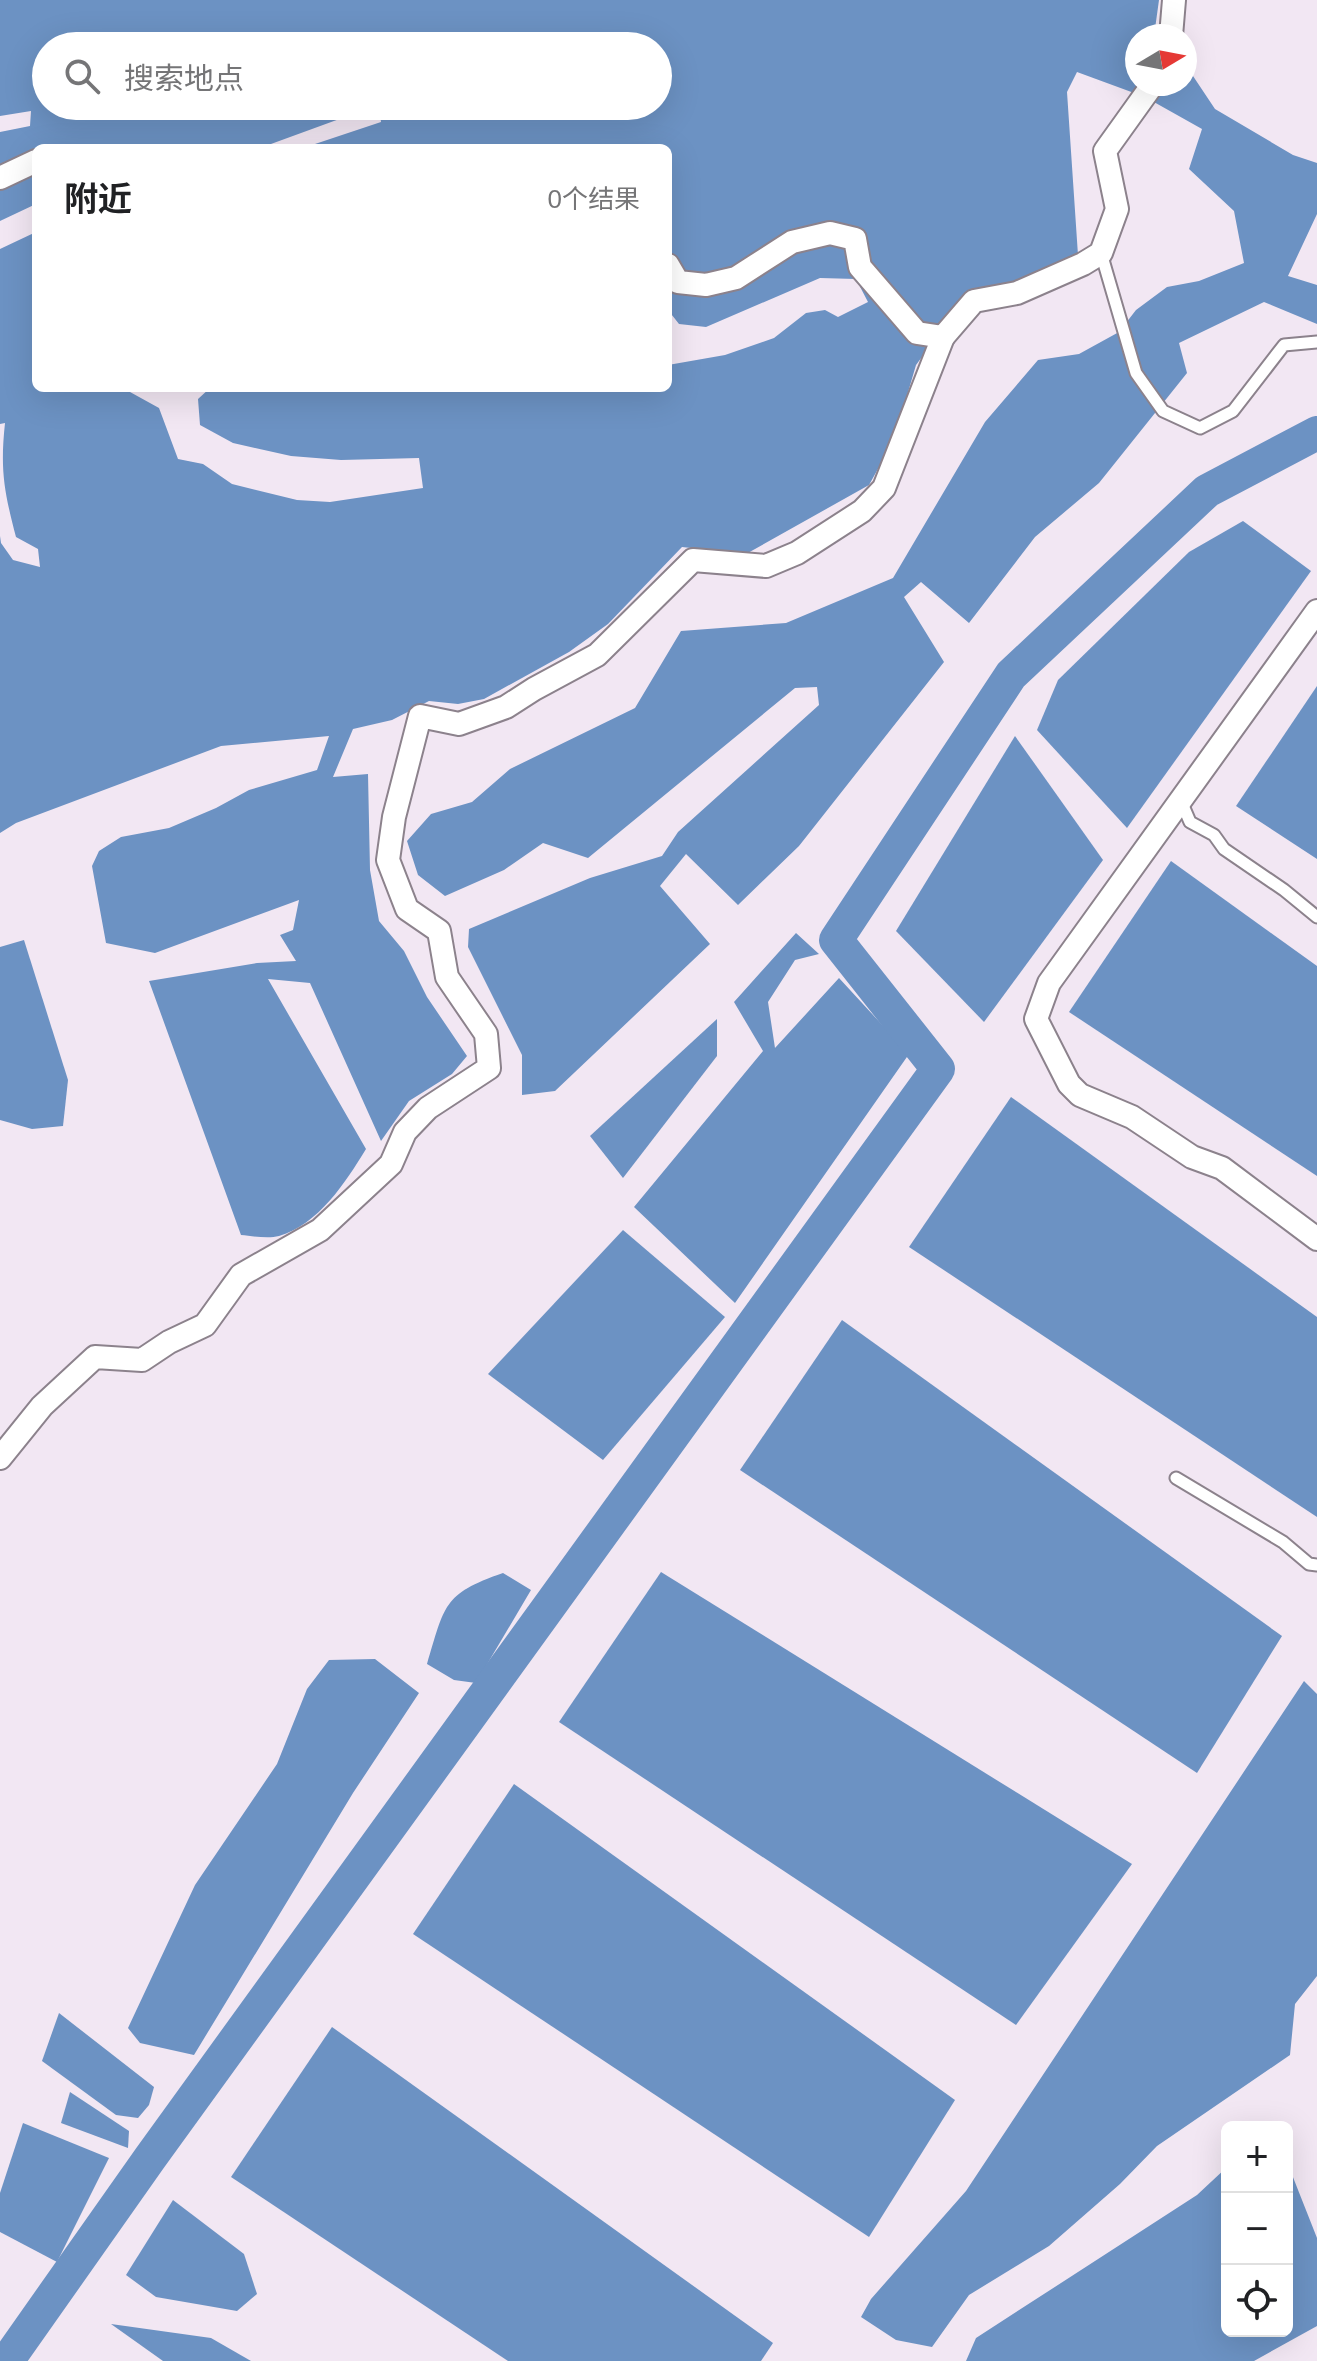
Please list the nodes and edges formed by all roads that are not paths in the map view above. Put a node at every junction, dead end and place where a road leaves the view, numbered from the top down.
1 (1174, 0) edge
2 (1172, 24) edge
3 (1144, 96) edge
4 (32, 163) edge
5 (0, 178) edge
6 (1101, 253) junction
7 (672, 272) edge
8 (943, 337) junction
9 (1317, 342) edge
10 (1317, 611) edge
11 (1181, 800) junction
12 (1317, 917) edge
13 (1317, 1239) edge
14 (0, 1458) edge
15 (1176, 1478) dead end
16 (1317, 1565) edge

1 - 2 street
3 - 6 street
4 - 5 street
6 - 8 street
6 - 9 lane
7 - 8 street
8 - 14 street
10 - 11 street
11 - 12 lane
11 - 13 street
15 - 16 lane

